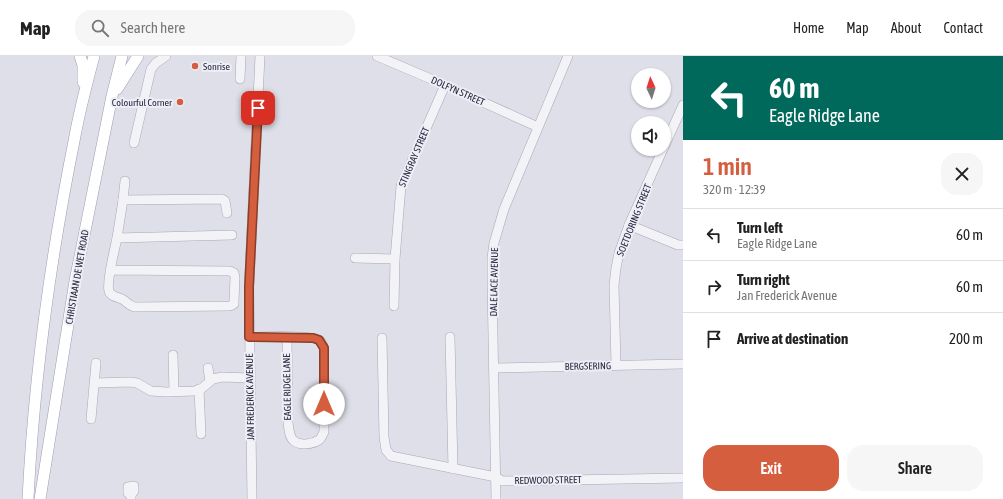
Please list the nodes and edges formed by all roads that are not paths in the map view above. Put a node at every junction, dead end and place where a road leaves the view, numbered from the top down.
1 (80, 56) edge
2 (94, 56) edge
3 (122, 56) edge
4 (138, 56) edge
5 (166, 56) edge
6 (241, 56) edge
7 (260, 56) edge
8 (377, 56) edge
9 (568, 56) edge
10 (240, 79) dead end
11 (446, 84) junction
12 (112, 96) junction
13 (83, 103) junction
14 (683, 107) edge
15 (538, 127) junction
16 (671, 133) edge
17 (134, 143) dead end
18 (660, 156) edge
19 (125, 181) dead end
20 (123, 200) junction
21 (227, 213) dead end
22 (629, 225) junction
23 (232, 235) dead end
24 (117, 238) junction
25 (683, 245) edge
26 (355, 258) dead end
27 (396, 259) junction
28 (110, 270) junction
29 (394, 306) dead end
30 (249, 337) junction
31 (287, 337) junction
32 (450, 337) dead end
33 (382, 338) dead end
34 (172, 355) dead end
35 (96, 363) dead end
36 (683, 364) edge
37 (616, 365) junction
38 (208, 368) dead end
39 (494, 368) junction
40 (250, 378) junction
41 (210, 381) junction
42 (95, 383) junction
43 (199, 389) junction
44 (174, 391) junction
45 (91, 419) dead end
46 (201, 434) dead end
47 (453, 469) junction
48 (496, 477) junction
49 (683, 478) edge
50 (28, 499) edge
51 (40, 499) edge
52 (252, 499) edge
53 (496, 499) edge

1 - 13 main road
2 - 13 main road
3 - 12 main road, CHRISTIAAN DE WET ROAD
4 - 12 main road
5 - 17 street
6 - 10 street
7 - 30 street, JAN FREDERICK AVENUE
8 - 11 street, DOLFYN STREET
9 - 15 street, DALE LACE AVENUE
11 - 15 street, DOLFYN STREET
11 - 27 street, STINGRAY STREET
12 - 51 main road, CHRISTIAAN DE WET ROAD
13 - 50 main road
14 - 16 street, SOETDORING STREET
15 - 39 street, DALE LACE AVENUE
18 - 22 street, SOETDORING STREET
19 - 20 street
20 - 21 street
20 - 24 street
22 - 25 street
22 - 37 street, SOETDORING STREET
23 - 24 street
24 - 28 street
26 - 27 street
27 - 29 street, STINGRAY STREET
28 - 28 street
30 - 31 street, EAGLE RIDGE LANE
30 - 40 street, JAN FREDERICK AVENUE
31 - 31 street, EAGLE RIDGE LANE
32 - 47 street
33 - 47 street, REDWOOD STREET
34 - 44 street
35 - 42 street
36 - 37 street, BERGSERING
37 - 39 street, BERGSERING
38 - 41 street
39 - 48 street, DALE LACE AVENUE
40 - 41 street
40 - 52 street, JAN FREDERICK AVENUE
41 - 43 street
42 - 44 street
42 - 45 street
43 - 44 street
43 - 46 street
47 - 48 street, REDWOOD STREET
48 - 49 street, REDWOOD STREET
48 - 53 street, DALE LACE AVENUE

